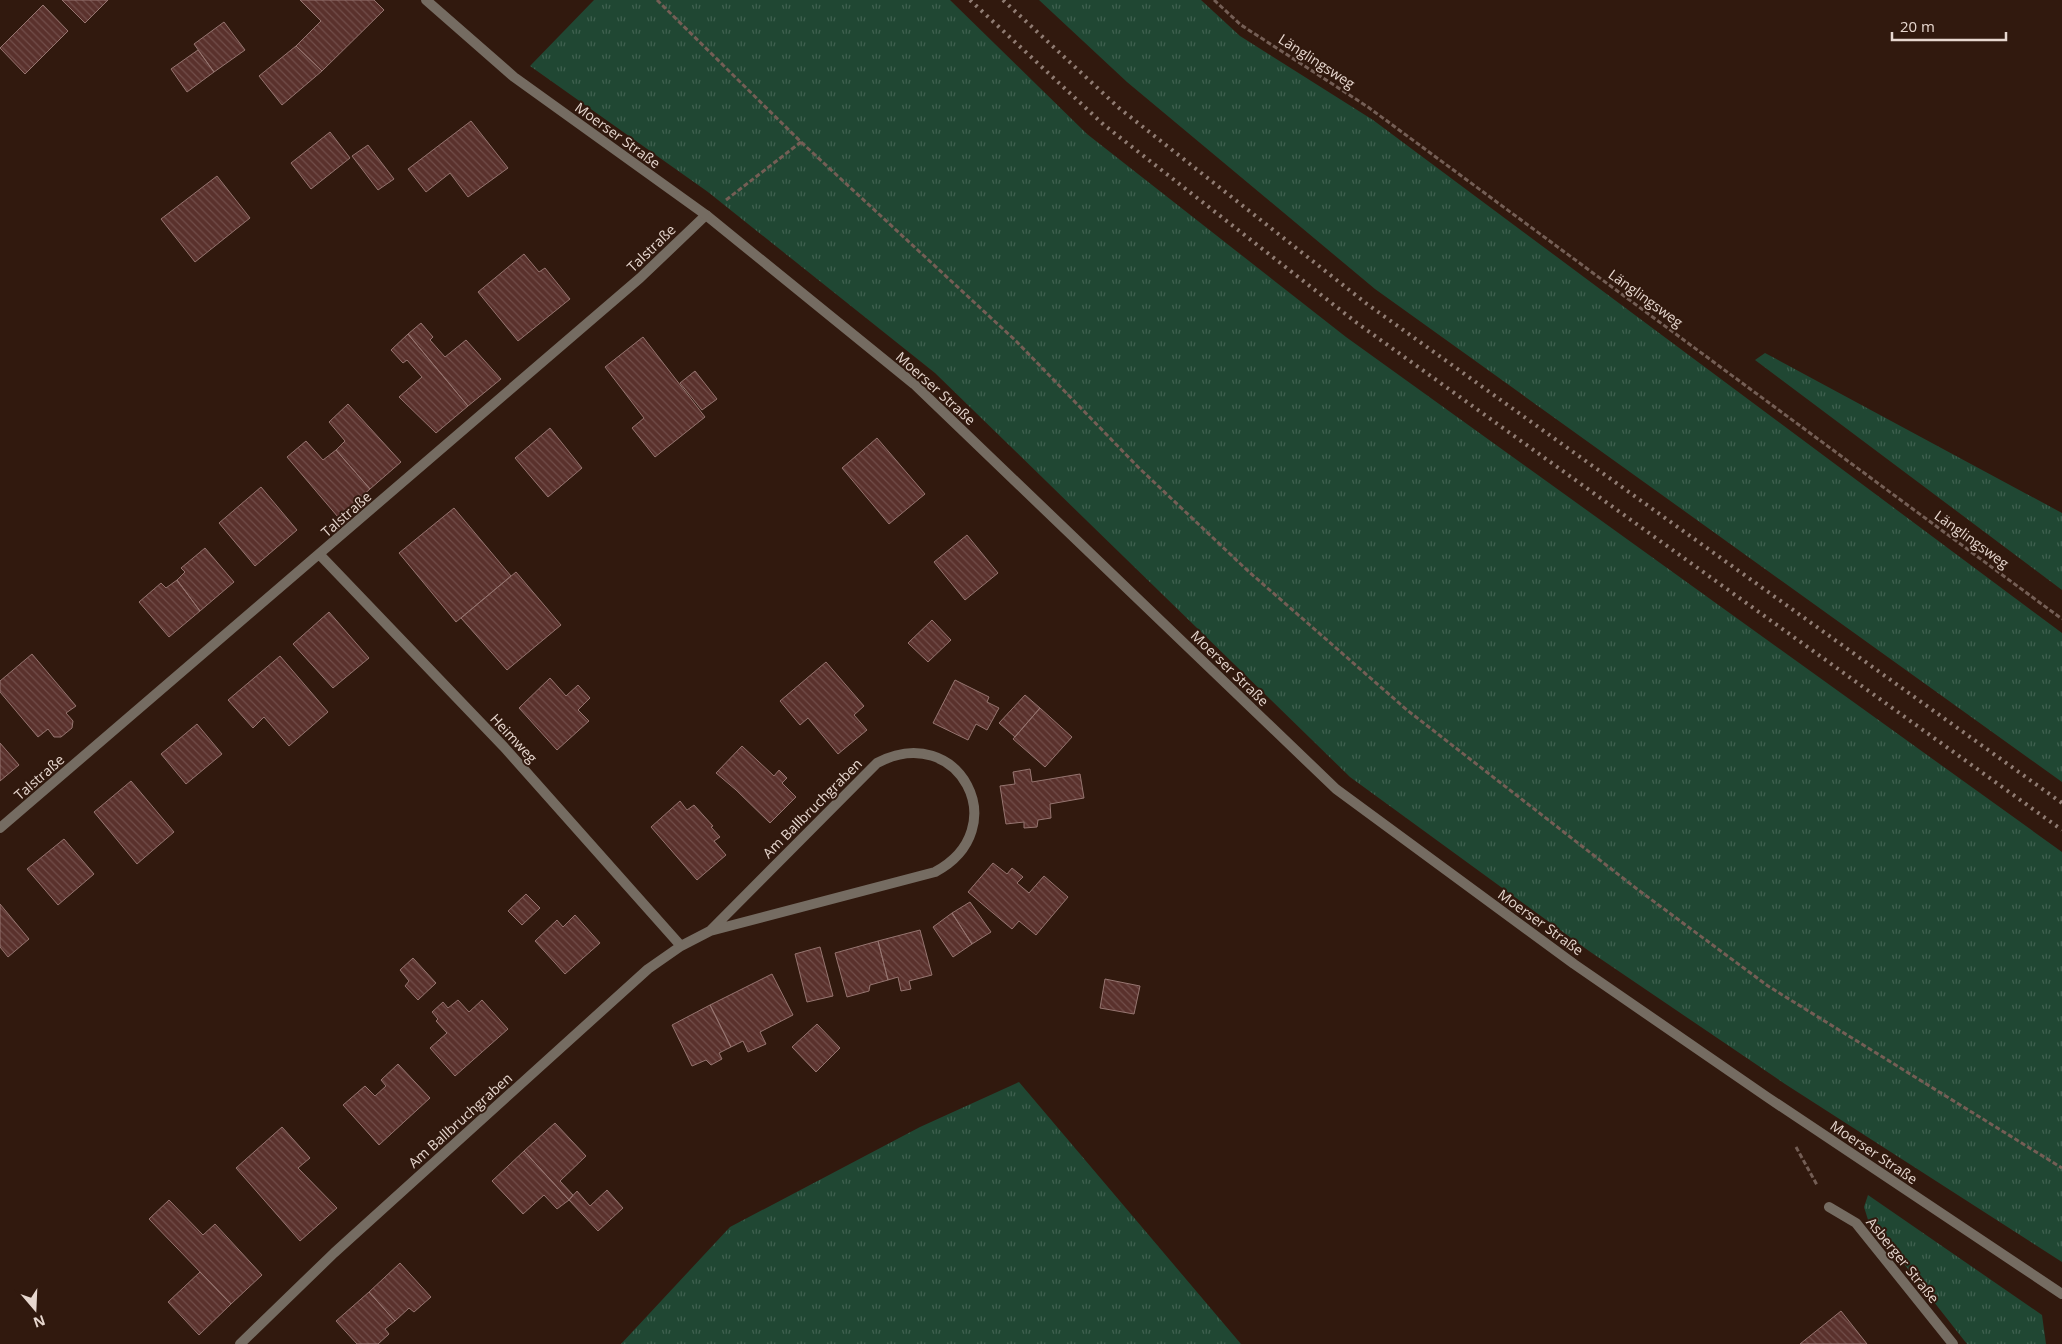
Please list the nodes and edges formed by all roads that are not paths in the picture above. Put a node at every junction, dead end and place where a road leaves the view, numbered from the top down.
1 (426, 0) edge
2 (706, 215) junction
3 (320, 555) junction
4 (0, 828) edge
5 (710, 931) junction
6 (682, 946) junction
7 (1829, 1207) road end
8 (2062, 1294) edge
9 (240, 1344) edge
10 (1952, 1344) edge

1 - 2 street, Moerser Straße
2 - 3 street, Talstraße
2 - 8 street, Moerser Straße
3 - 4 street, Talstraße
3 - 6 street, Heimweg
5 - 5 street, Am Ballbruchgraben
5 - 6 street, Am Ballbruchgraben
6 - 9 street, Am Ballbruchgraben
7 - 10 street, Asberger Straße

